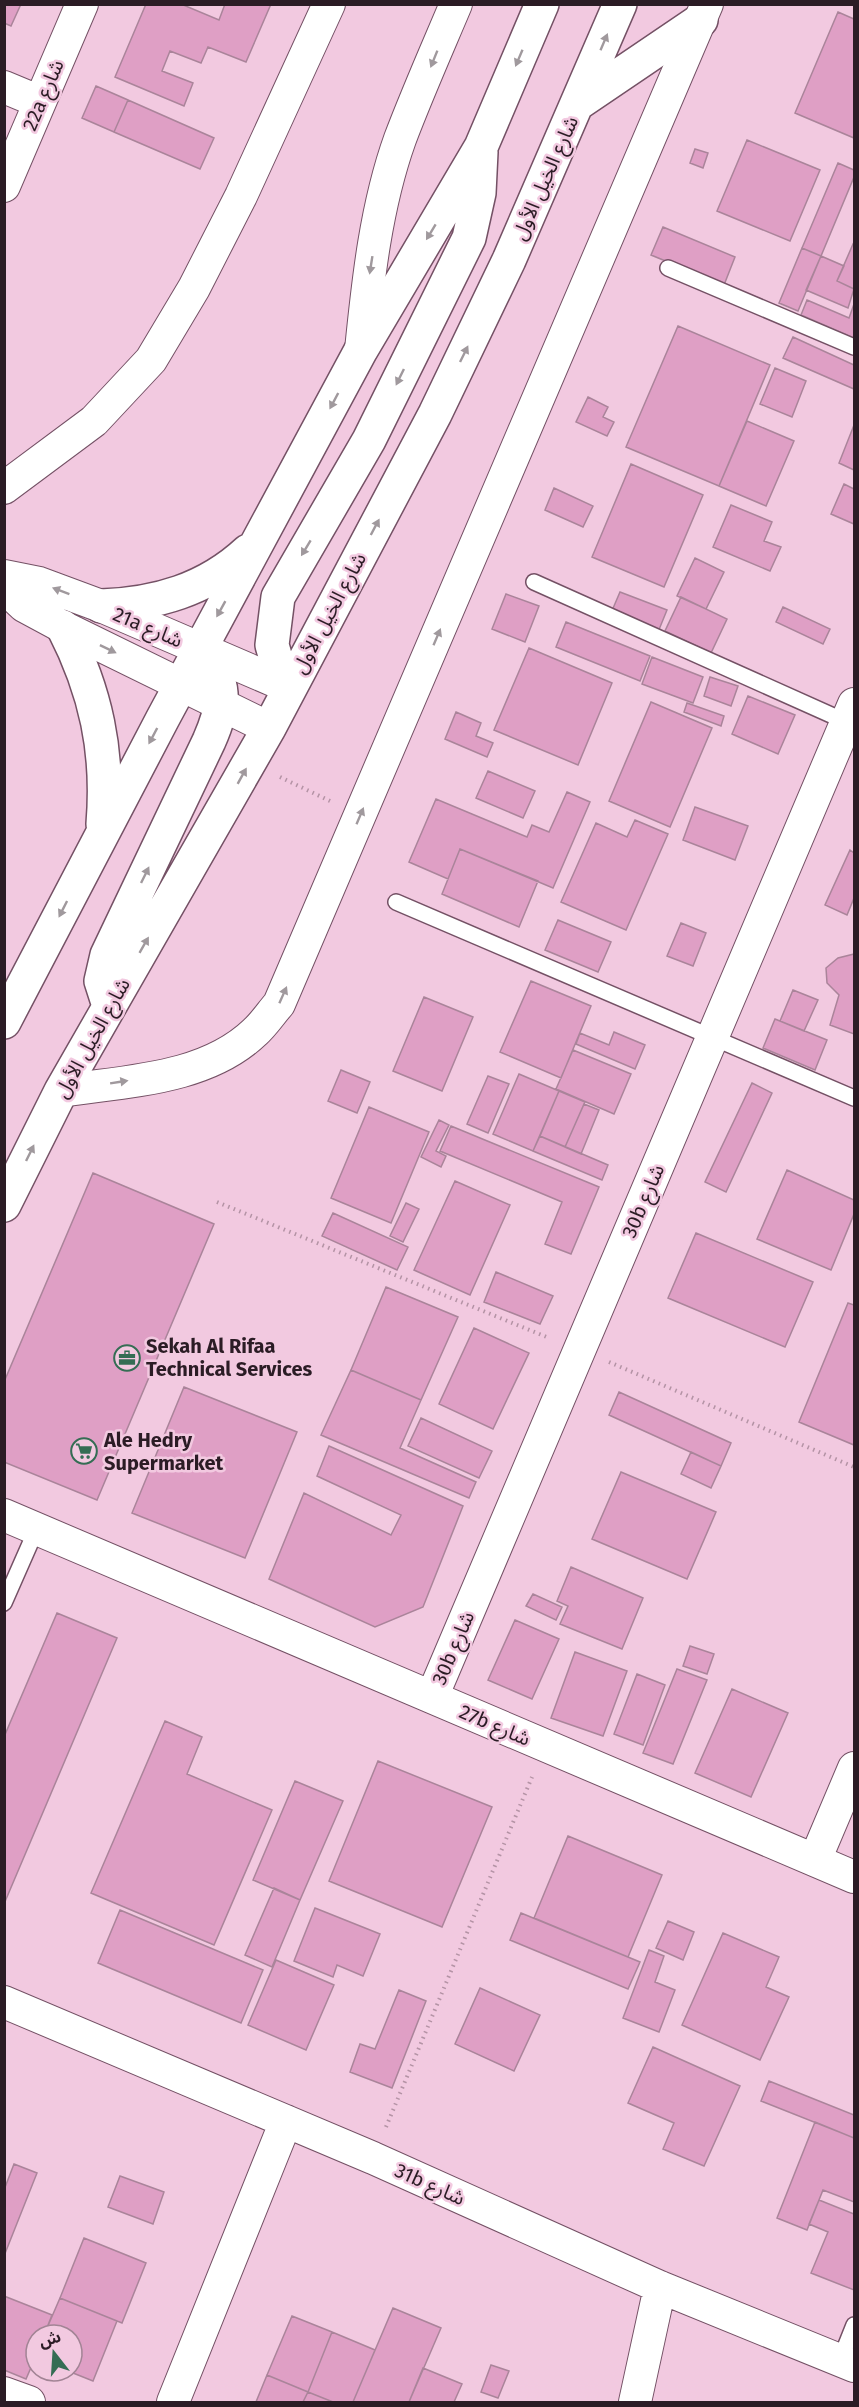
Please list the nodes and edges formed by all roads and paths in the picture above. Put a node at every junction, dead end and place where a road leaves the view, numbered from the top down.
1 (82, 4) edge
2 (329, 4) edge
3 (456, 4) edge
4 (542, 4) edge
5 (620, 4) edge
6 (704, 12) edge
7 (4, 87) edge
8 (40, 102) junction
9 (578, 104) junction
10 (481, 147) junction
11 (4, 186) edge
12 (668, 268) dead end
13 (855, 347) edge
14 (362, 350) junction
15 (4, 488) edge
16 (258, 542) junction
17 (4, 576) edge
18 (534, 582) dead end
19 (4, 587) edge
20 (101, 606) junction
21 (63, 627) junction
22 (200, 649) junction
23 (181, 684) junction
24 (289, 687) junction
25 (222, 704) junction
26 (852, 717) edge
27 (269, 728) junction
28 (102, 833) junction
29 (396, 902) dead end
30 (109, 1006) junction
31 (4, 1022) edge
32 (713, 1037) junction
33 (61, 1091) junction
34 (855, 1098) edge
35 (217, 1202) dead end
36 (4, 1205) edge
37 (580, 1350) junction
38 (855, 1467) edge
39 (4, 1515) edge
40 (37, 1528) junction
41 (4, 1603) edge
42 (432, 1698) junction
43 (545, 1746) junction
44 (855, 1768) edge
45 (815, 1860) junction
46 (855, 1877) edge
47 (4, 2002) edge
48 (286, 2121) junction
49 (373, 2158) junction
50 (660, 2287) junction
51 (855, 2325) edge
52 (848, 2363) edge
53 (4, 2393) edge
54 (29, 2403) edge
55 (173, 2403) edge
56 (635, 2403) edge

1 - 8 street, 22a شارع
2 - 15 street
3 -> 14 street
4 -> 10 main road
9 -> 5 main road, شارع الخيل الأول
6 - 9 main road
33 -> 6 street
7 - 8 street
8 - 11 street, 22a شارع
24 -> 9 main road, شارع الخيل الأول
10 -> 14 main road
10 -> 24 main road
12 - 13 lane
14 -> 16 main road
16 - 20 main road
16 -> 22 main road
20 -> 17 street, 21a شارع
18 - 26 lane
19 - 21 street, 21a شارع
20 - 22 street, 21a شارع
21 -> 23 street, 21a شارع
21 - 28 main road
22 - 23 main road
22 - 24 street, 21a شارع
22 - 25 main road
23 - 25 street, 21a شارع
23 -> 28 main road
24 - 27 main road, شارع الخيل الأول
25 - 27 street, 21a شارع
30 -> 25 main road
26 - 32 street, 30b شارع
30 -> 27 main road, شارع الخيل الأول
28 -> 31 main road
29 - 32 lane
30 - 33 main road, شارع الخيل الأول
32 - 34 lane
32 - 37 street, 30b شارع
36 -> 33 main road, شارع الخيل الأول
35 - 37 path
37 - 38 path
37 - 42 street, 30b شارع
39 - 40 street, 27b شارع
40 - 41 lane
40 - 42 street, 27b شارع
42 - 43 street, 27b شارع
43 - 45 street, 27b شارع
43 - 49 path
44 - 45 street
45 - 46 street, 27b شارع
47 - 48 street, 31b شارع
48 - 49 street, 31b شارع
48 - 55 street
49 - 50 street, 31b شارع
50 - 52 street, 31b شارع
50 - 56 street
51 - 52 lane
53 - 54 street

